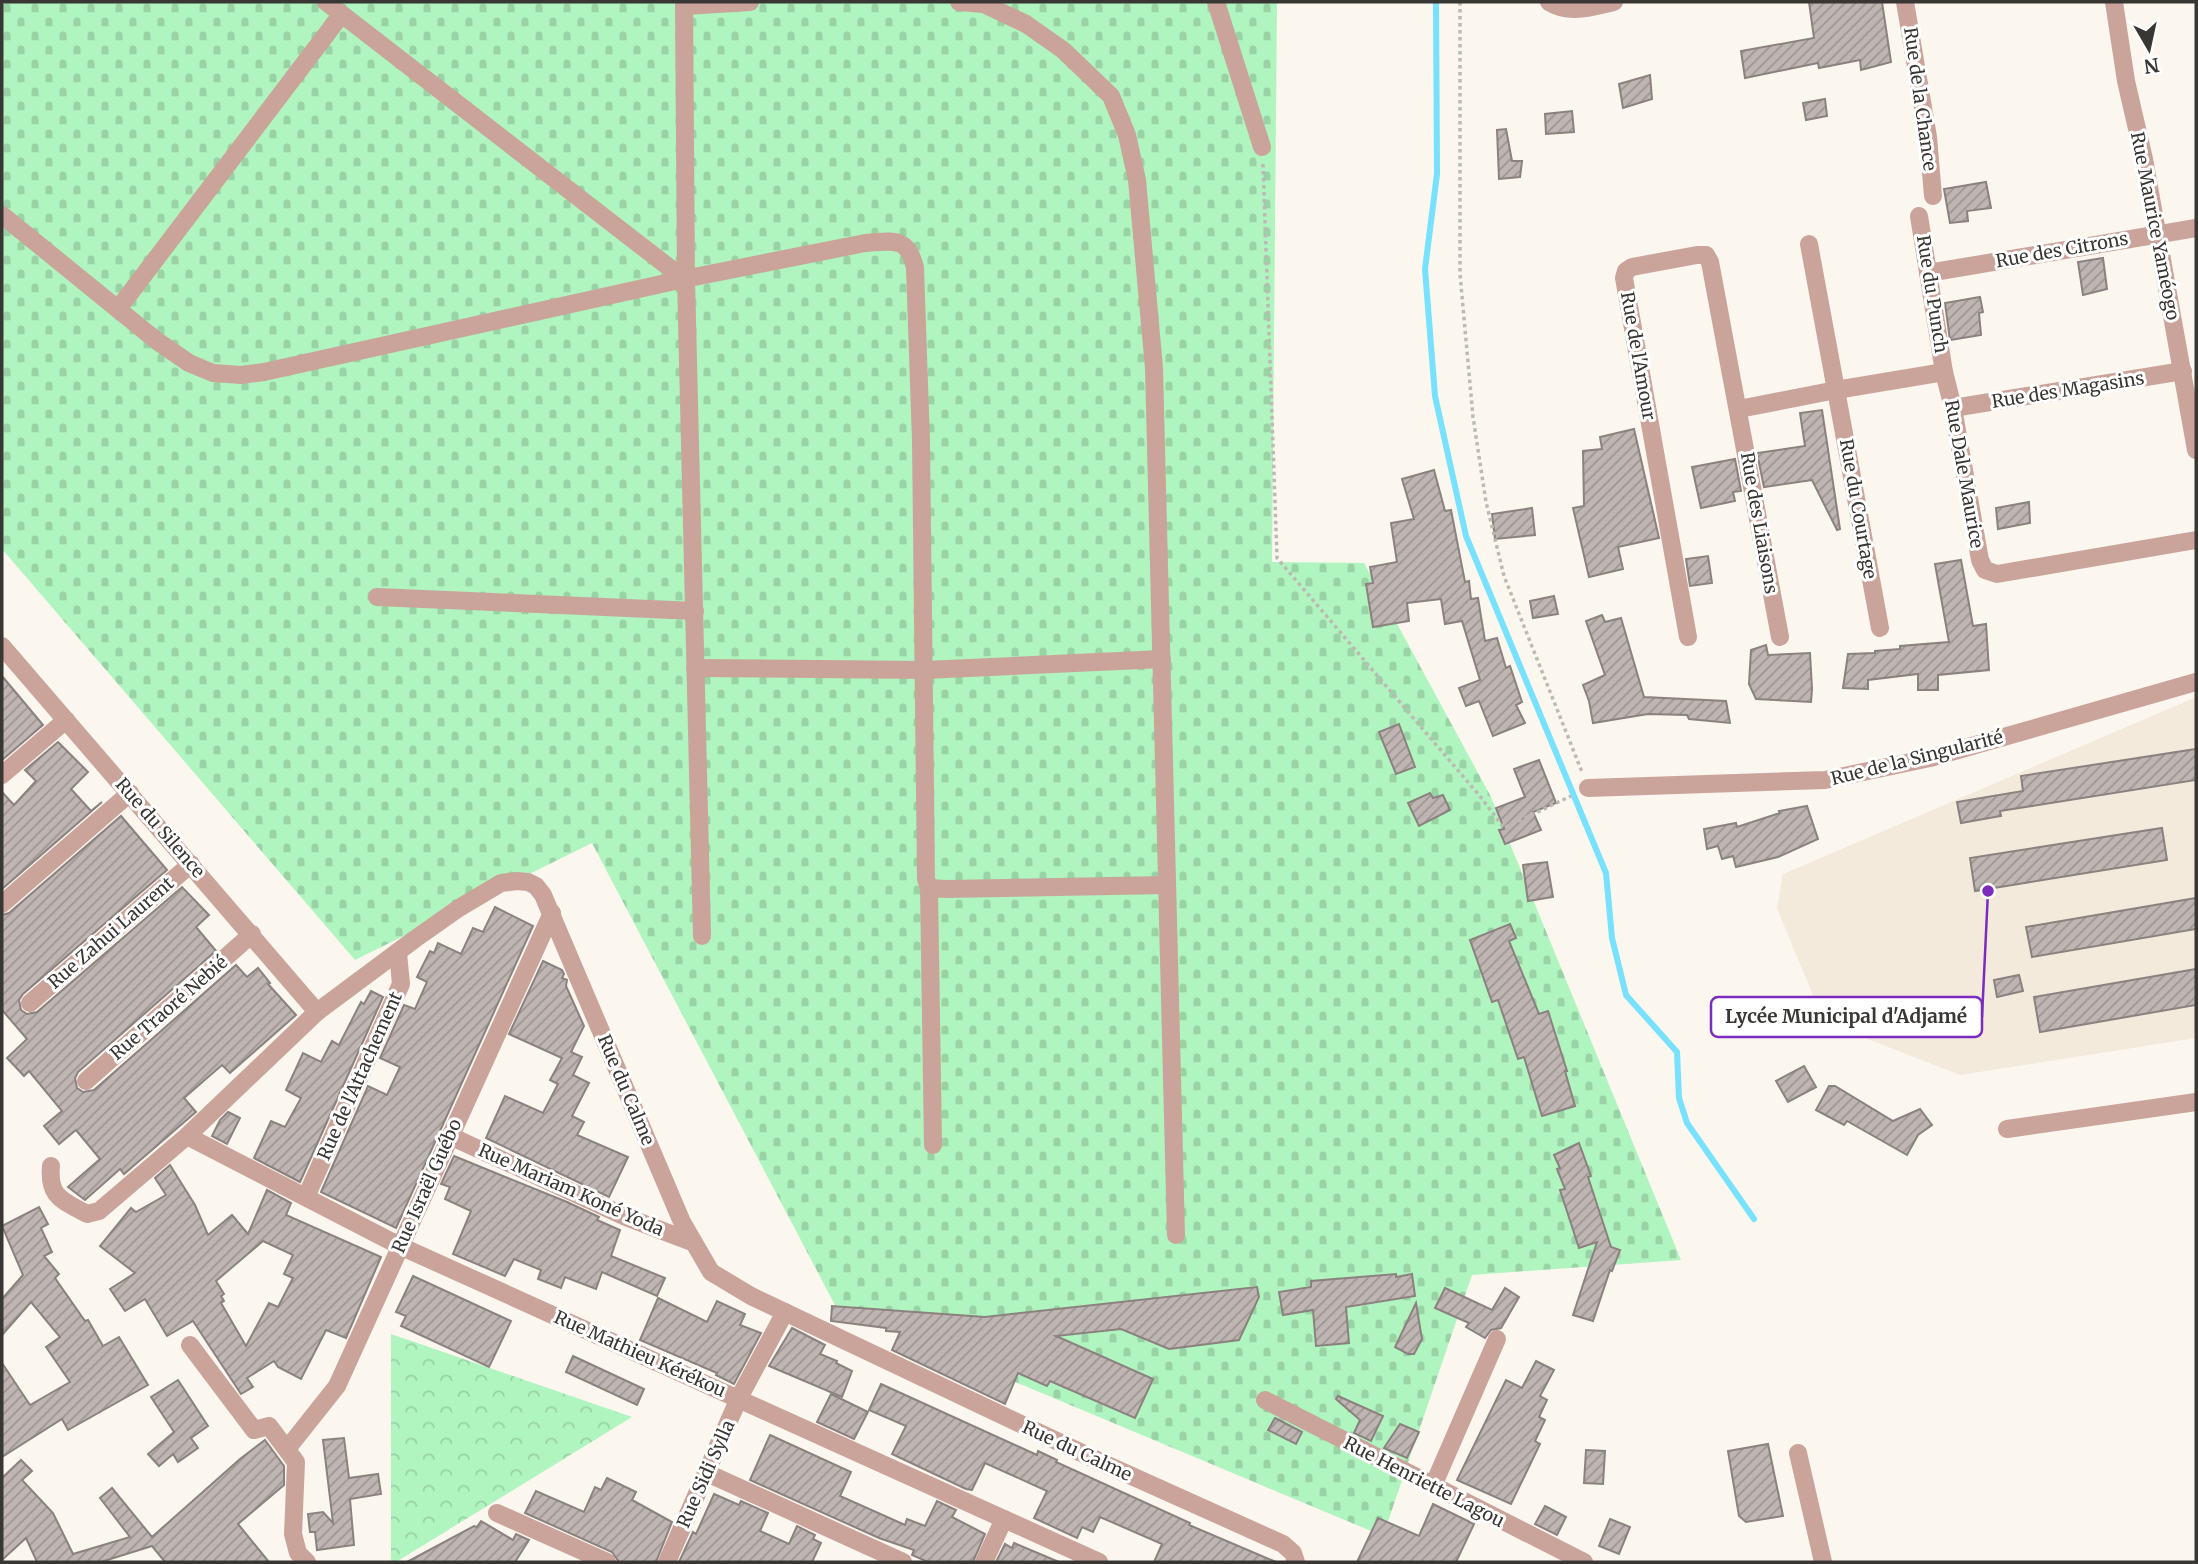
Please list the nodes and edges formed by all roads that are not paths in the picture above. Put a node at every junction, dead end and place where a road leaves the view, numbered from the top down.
1 (326, 2) edge
2 (750, 2) edge
3 (959, 2) edge
4 (1216, 2) edge
5 (1549, 2) edge
6 (1614, 2) edge
7 (1905, 2) edge
8 (2114, 2) edge
9 (685, 4) edge
10 (341, 15) junction
11 (1262, 148) road end
12 (1933, 196) dead end
13 (2, 215) edge
14 (1919, 216) dead end
15 (2196, 228) edge
16 (2156, 234) junction
17 (1809, 244) dead end
18 (1928, 273) junction
19 (685, 279) junction
20 (118, 309) junction
21 (2183, 371) junction
22 (1944, 372) junction
23 (1836, 390) junction
24 (1953, 408) junction
25 (1739, 409) junction
26 (2196, 450) edge
27 (2196, 540) edge
28 (377, 597) dead end
29 (695, 611) junction
30 (1880, 628) dead end
31 (1688, 637) dead end
32 (1780, 637) dead end
33 (2, 646) edge
34 (1162, 659) junction
35 (695, 668) junction
36 (925, 670) junction
37 (2196, 682) edge
38 (66, 720) junction
39 (2, 775) edge
40 (1588, 788) road end
41 (130, 793) junction
42 (191, 864) junction
43 (1166, 885) junction
44 (929, 888) junction
45 (2, 904) edge
46 (552, 913) junction
47 (252, 934) junction
48 (702, 936) dead end
49 (398, 953) junction
50 (30, 1003) dead end
51 (317, 1012) junction
52 (86, 1081) dead end
53 (2196, 1102) edge
54 (2007, 1129) dead end
55 (187, 1136) junction
56 (450, 1136) junction
57 (933, 1145) dead end
58 (51, 1166) dead end
59 (306, 1197) junction
60 (1176, 1235) dead end
61 (692, 1242) junction
62 (400, 1246) junction
63 (785, 1311) junction
64 (1497, 1339) dead end
65 (190, 1345) dead end
66 (739, 1398) junction
67 (1265, 1401) dead end
68 (287, 1449) junction
69 (1798, 1453) dead end
70 (707, 1473) junction
71 (1433, 1486) junction
72 (497, 1513) dead end
73 (1004, 1519) junction
74 (307, 1562) edge
75 (607, 1562) edge
76 (667, 1562) edge
77 (903, 1562) edge
78 (984, 1562) edge
79 (1099, 1562) edge
80 (1296, 1562) edge
81 (1584, 1562) edge
82 (1823, 1562) edge

1 - 10 street
2 - 9 street
3 - 34 street
4 - 11 street
5 - 6 street
7 - 12 street, Rue de la Chance
8 - 16 street, Rue Maurice Yaméogo
9 - 19 street
10 - 19 street
10 - 20 street
13 - 20 street
14 - 18 street, Rue du Punch
15 - 16 street, Rue des Citrons
16 - 18 street, Rue des Citrons
16 - 21 street, Rue Maurice Yaméogo
17 - 23 street, Rue du Courtage
18 - 22 street, Rue du Punch
19 - 20 street
19 - 29 street
19 - 36 street
21 - 24 street, Rue des Magasins
21 - 26 street, Rue Maurice Yaméogo
22 - 23 street
22 - 24 street, Rue Dale Maurice
23 - 25 street
23 - 30 street, Rue du Courtage
24 - 27 street, Rue Dale Maurice
25 - 31 street, Rue de l'Amour
25 - 32 street, Rue des Liaisons
28 - 29 street
29 - 35 street
33 - 38 street, Rue du Silence
34 - 36 street
34 - 43 street
35 - 36 street
35 - 48 street
36 - 44 street
37 - 40 street, Rue de la Singularité
38 - 39 street
38 - 41 street, Rue du Silence
41 - 42 street, Rue du Silence
41 - 45 street
42 - 47 street, Rue du Silence
42 - 50 street, Rue Zahui Laurent
43 - 44 street
43 - 60 street
44 - 57 street
46 - 49 street, Rue du Calme
46 - 56 street, Rue Israël Guébo
46 - 61 street, Rue du Calme
47 - 51 street, Rue du Silence
47 - 52 street, Rue Traoré Nebié
49 - 51 street, Rue du Calme
49 - 59 street, Rue de l'Attachement
51 - 55 street, Rue du Calme
53 - 54 street
55 - 58 street, Rue du Calme
55 - 59 street, Rue Mathieu Kérékou
56 - 61 street, Rue Mariam Koné Yoda
56 - 62 street, Rue Israël Guébo
59 - 62 street, Rue Mathieu Kérékou
61 - 63 street, Rue du Calme
62 - 66 street, Rue Mathieu Kérékou
62 - 68 street, Rue Israël Guébo
63 - 66 street, Rue Sidi Sylla
63 - 80 street, Rue du Calme
64 - 71 street
65 - 68 street
66 - 70 street, Rue Sidi Sylla
66 - 73 street, Rue Mathieu Kérékou
67 - 71 street, Rue Henriette Lagou
68 - 74 street
69 - 82 street
70 - 76 street, Rue Sidi Sylla
70 - 77 street
71 - 81 street, Rue Henriette Lagou
72 - 75 street
73 - 78 street
73 - 79 street, Rue Mathieu Kérékou

